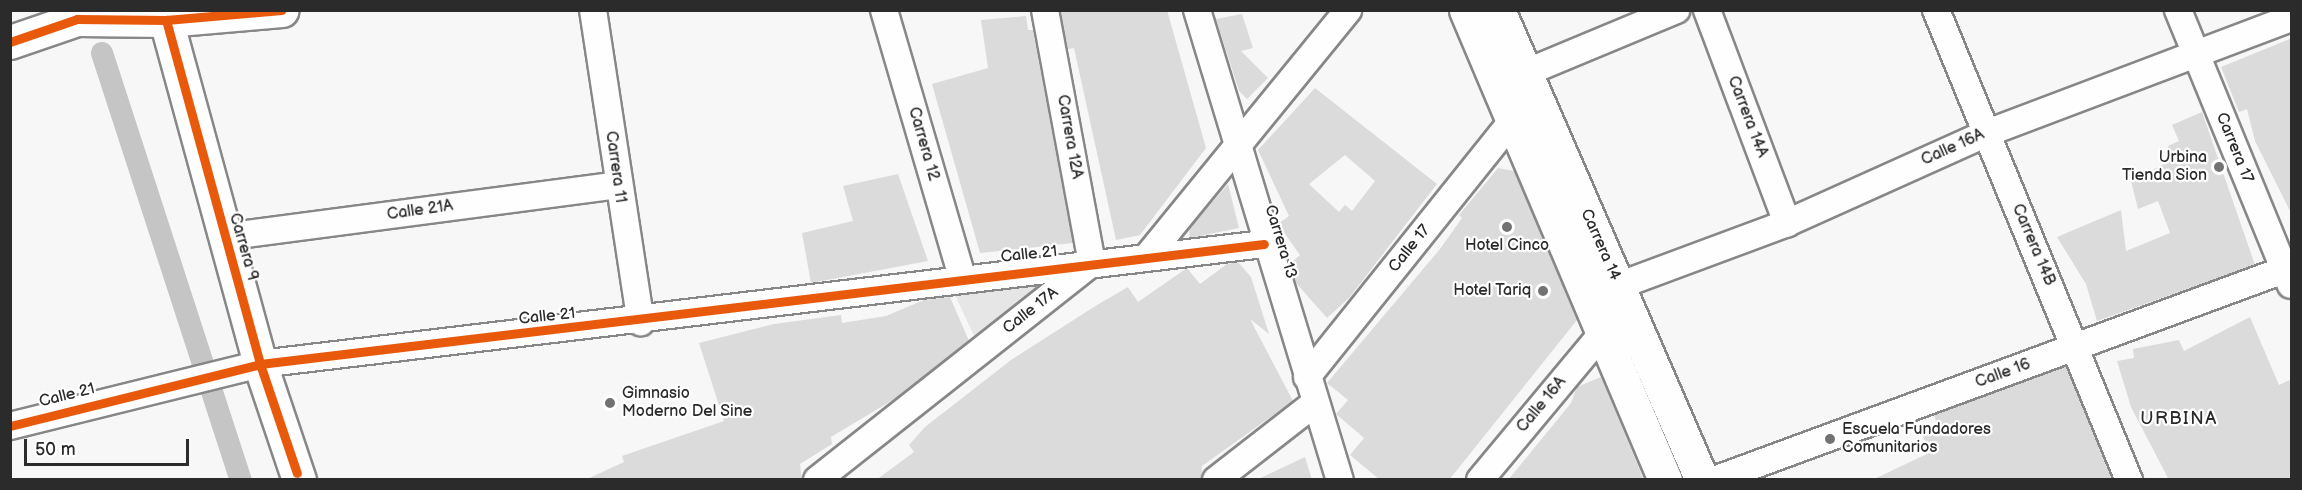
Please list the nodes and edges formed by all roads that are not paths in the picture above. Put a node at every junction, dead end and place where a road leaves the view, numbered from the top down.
1 (282, 10) edge
2 (593, 10) edge
3 (884, 10) edge
4 (1045, 10) edge
5 (1197, 10) edge
6 (1348, 10) edge
7 (1467, 10) edge
8 (1498, 10) edge
9 (1676, 10) edge
10 (1707, 10) edge
11 (1936, 10) edge
12 (2178, 10) edge
13 (70, 15) edge
14 (2292, 18) edge
15 (166, 20) junction
16 (10, 42) edge
17 (2196, 55) junction
18 (1525, 73) junction
19 (1513, 120) junction
20 (1987, 133) junction
21 (1238, 152) junction
22 (616, 185) junction
23 (1787, 223) junction
24 (224, 237) junction
25 (1264, 244) junction
26 (1146, 258) junction
27 (1092, 263) junction
28 (2289, 274) edge
29 (962, 277) junction
30 (1618, 286) junction
31 (641, 322) junction
32 (1604, 331) junction
33 (2075, 347) junction
34 (260, 364) junction
35 (1307, 377) junction
36 (1315, 403) junction
37 (10, 426) edge
38 (299, 480) edge
39 (817, 480) edge
40 (1216, 480) edge
41 (1340, 480) edge
42 (1480, 480) edge
43 (1665, 480) edge
44 (1701, 480) edge
45 (1714, 480) edge
46 (2129, 480) edge

1 - 15 main road
2 - 22 street, Carrera 11
3 - 29 street, Carrera 12
4 - 27 street, Carrera 12A
5 - 21 street, Carrera 13
6 - 21 street
7 - 19 main road, Carrera 14
8 - 18 main road, Carrera 14
9 - 18 street
10 - 23 street, Carrera 14A
11 - 20 street, Carrera 14B
12 - 17 street, Carrera 17
13 - 15 main road
13 - 16 main road
14 - 17 street, Calle 16A
15 - 24 main road, Carrera 9
17 - 20 street, Calle 16A
17 - 28 street, Carrera 17
18 - 30 main road, Carrera 14
19 - 32 main road, Carrera 14
19 - 35 street, Calle 17
20 - 23 street, Calle 16A
20 - 33 street, Carrera 14B
21 - 25 street, Carrera 13
21 - 26 street
22 - 24 street, Calle 21A
22 - 31 street, Carrera 11
23 - 30 street, Calle 16A
24 - 34 main road, Carrera 9
25 - 26 street
25 - 35 street, Carrera 13
26 - 27 street
27 - 29 street, Calle 21
27 - 39 street, Calle 17A
28 - 33 street, Calle 16
29 - 31 street, Calle 21
30 - 44 main road, Carrera 14
31 - 34 street, Calle 21
32 - 42 street, Calle 16A
32 - 43 main road, Carrera 14
33 - 45 street, Calle 16
33 - 46 street, Carrera 14B
34 - 37 street, Calle 21
34 - 38 main road, Carrera 9
35 - 36 street, Carrera 13
36 - 40 street
36 - 41 street, Carrera 13

